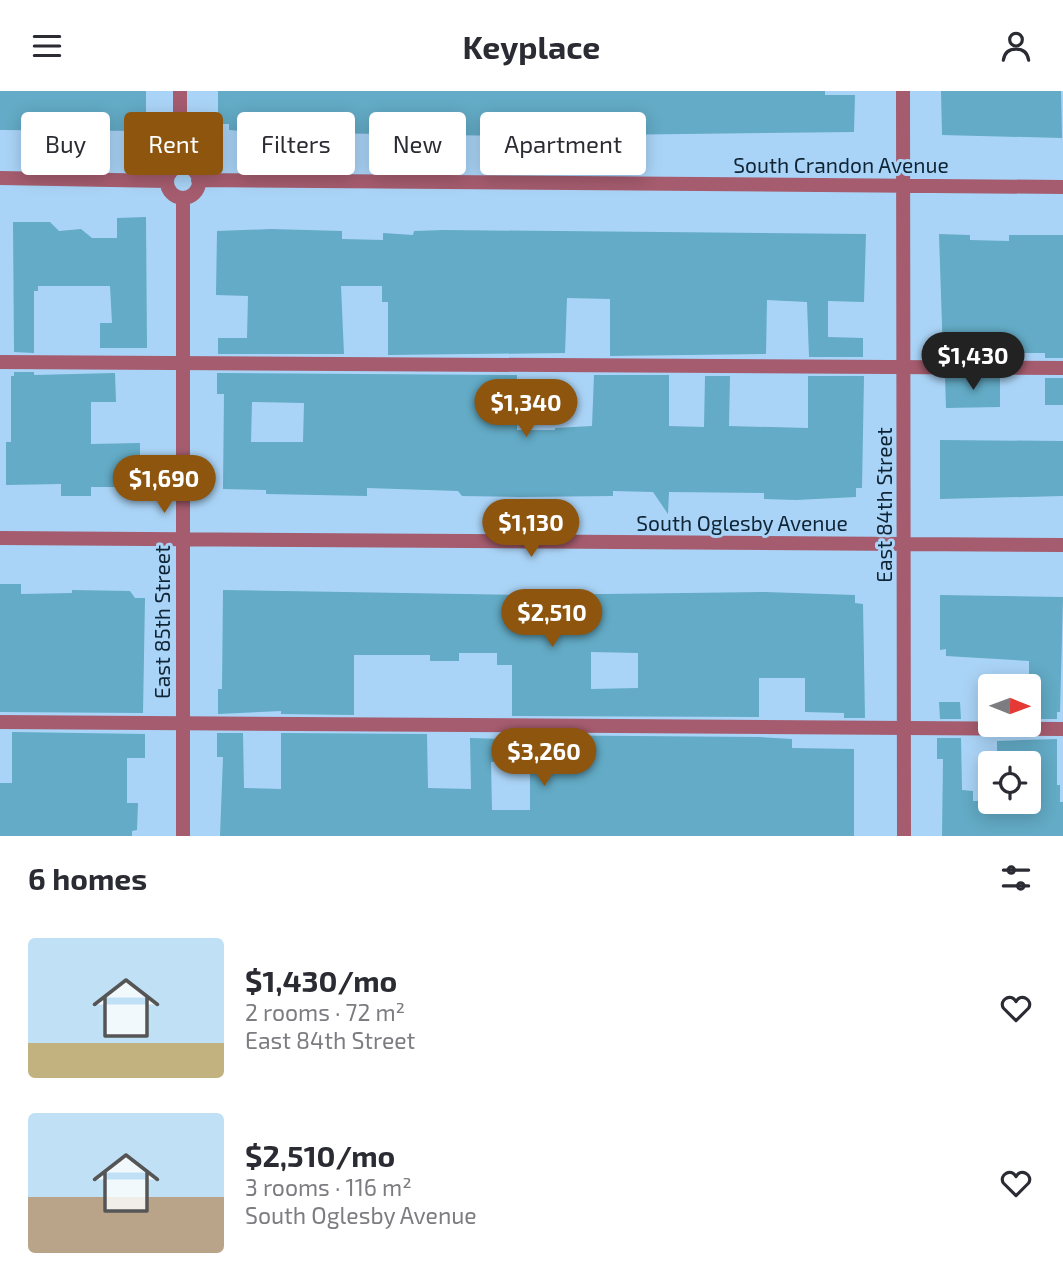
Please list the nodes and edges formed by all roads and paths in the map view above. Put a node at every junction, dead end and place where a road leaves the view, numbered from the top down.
1 (180, 91) edge
2 (903, 91) edge
3 (180, 112) edge
4 (169, 175) edge
5 (196, 175) edge
6 (0, 178) edge
7 (198, 180) junction
8 (167, 181) junction
9 (903, 186) junction
10 (1063, 187) edge
11 (183, 198) junction
12 (0, 362) edge
13 (182, 364) junction
14 (904, 367) junction
15 (1063, 368) edge
16 (0, 538) edge
17 (182, 539) junction
18 (904, 544) junction
19 (1063, 545) edge
20 (0, 722) edge
21 (183, 723) junction
22 (904, 728) junction
23 (1063, 729) edge
24 (183, 836) edge
25 (904, 836) edge

1 - 3 street
2 - 9 street, East 84th Street
4 - 8 street
5 - 7 street
6 - 8 street
7 - 9 street, South Crandon Avenue
7 - 11 street
8 - 11 street
9 - 10 street, South Crandon Avenue
9 - 14 street, East 84th Street
11 - 13 street, East 85th Street
12 - 13 street
13 - 14 street
13 - 17 street, East 85th Street
14 - 15 street
14 - 18 street, East 84th Street
16 - 17 street, South Oglesby Avenue
17 - 18 street, South Oglesby Avenue
17 - 21 street, East 85th Street
18 - 19 street, South Oglesby Avenue
18 - 22 street, East 84th Street
20 - 21 street
21 - 22 street
21 - 24 street, East 85th Street
22 - 23 street
22 - 25 street, East 84th Street

